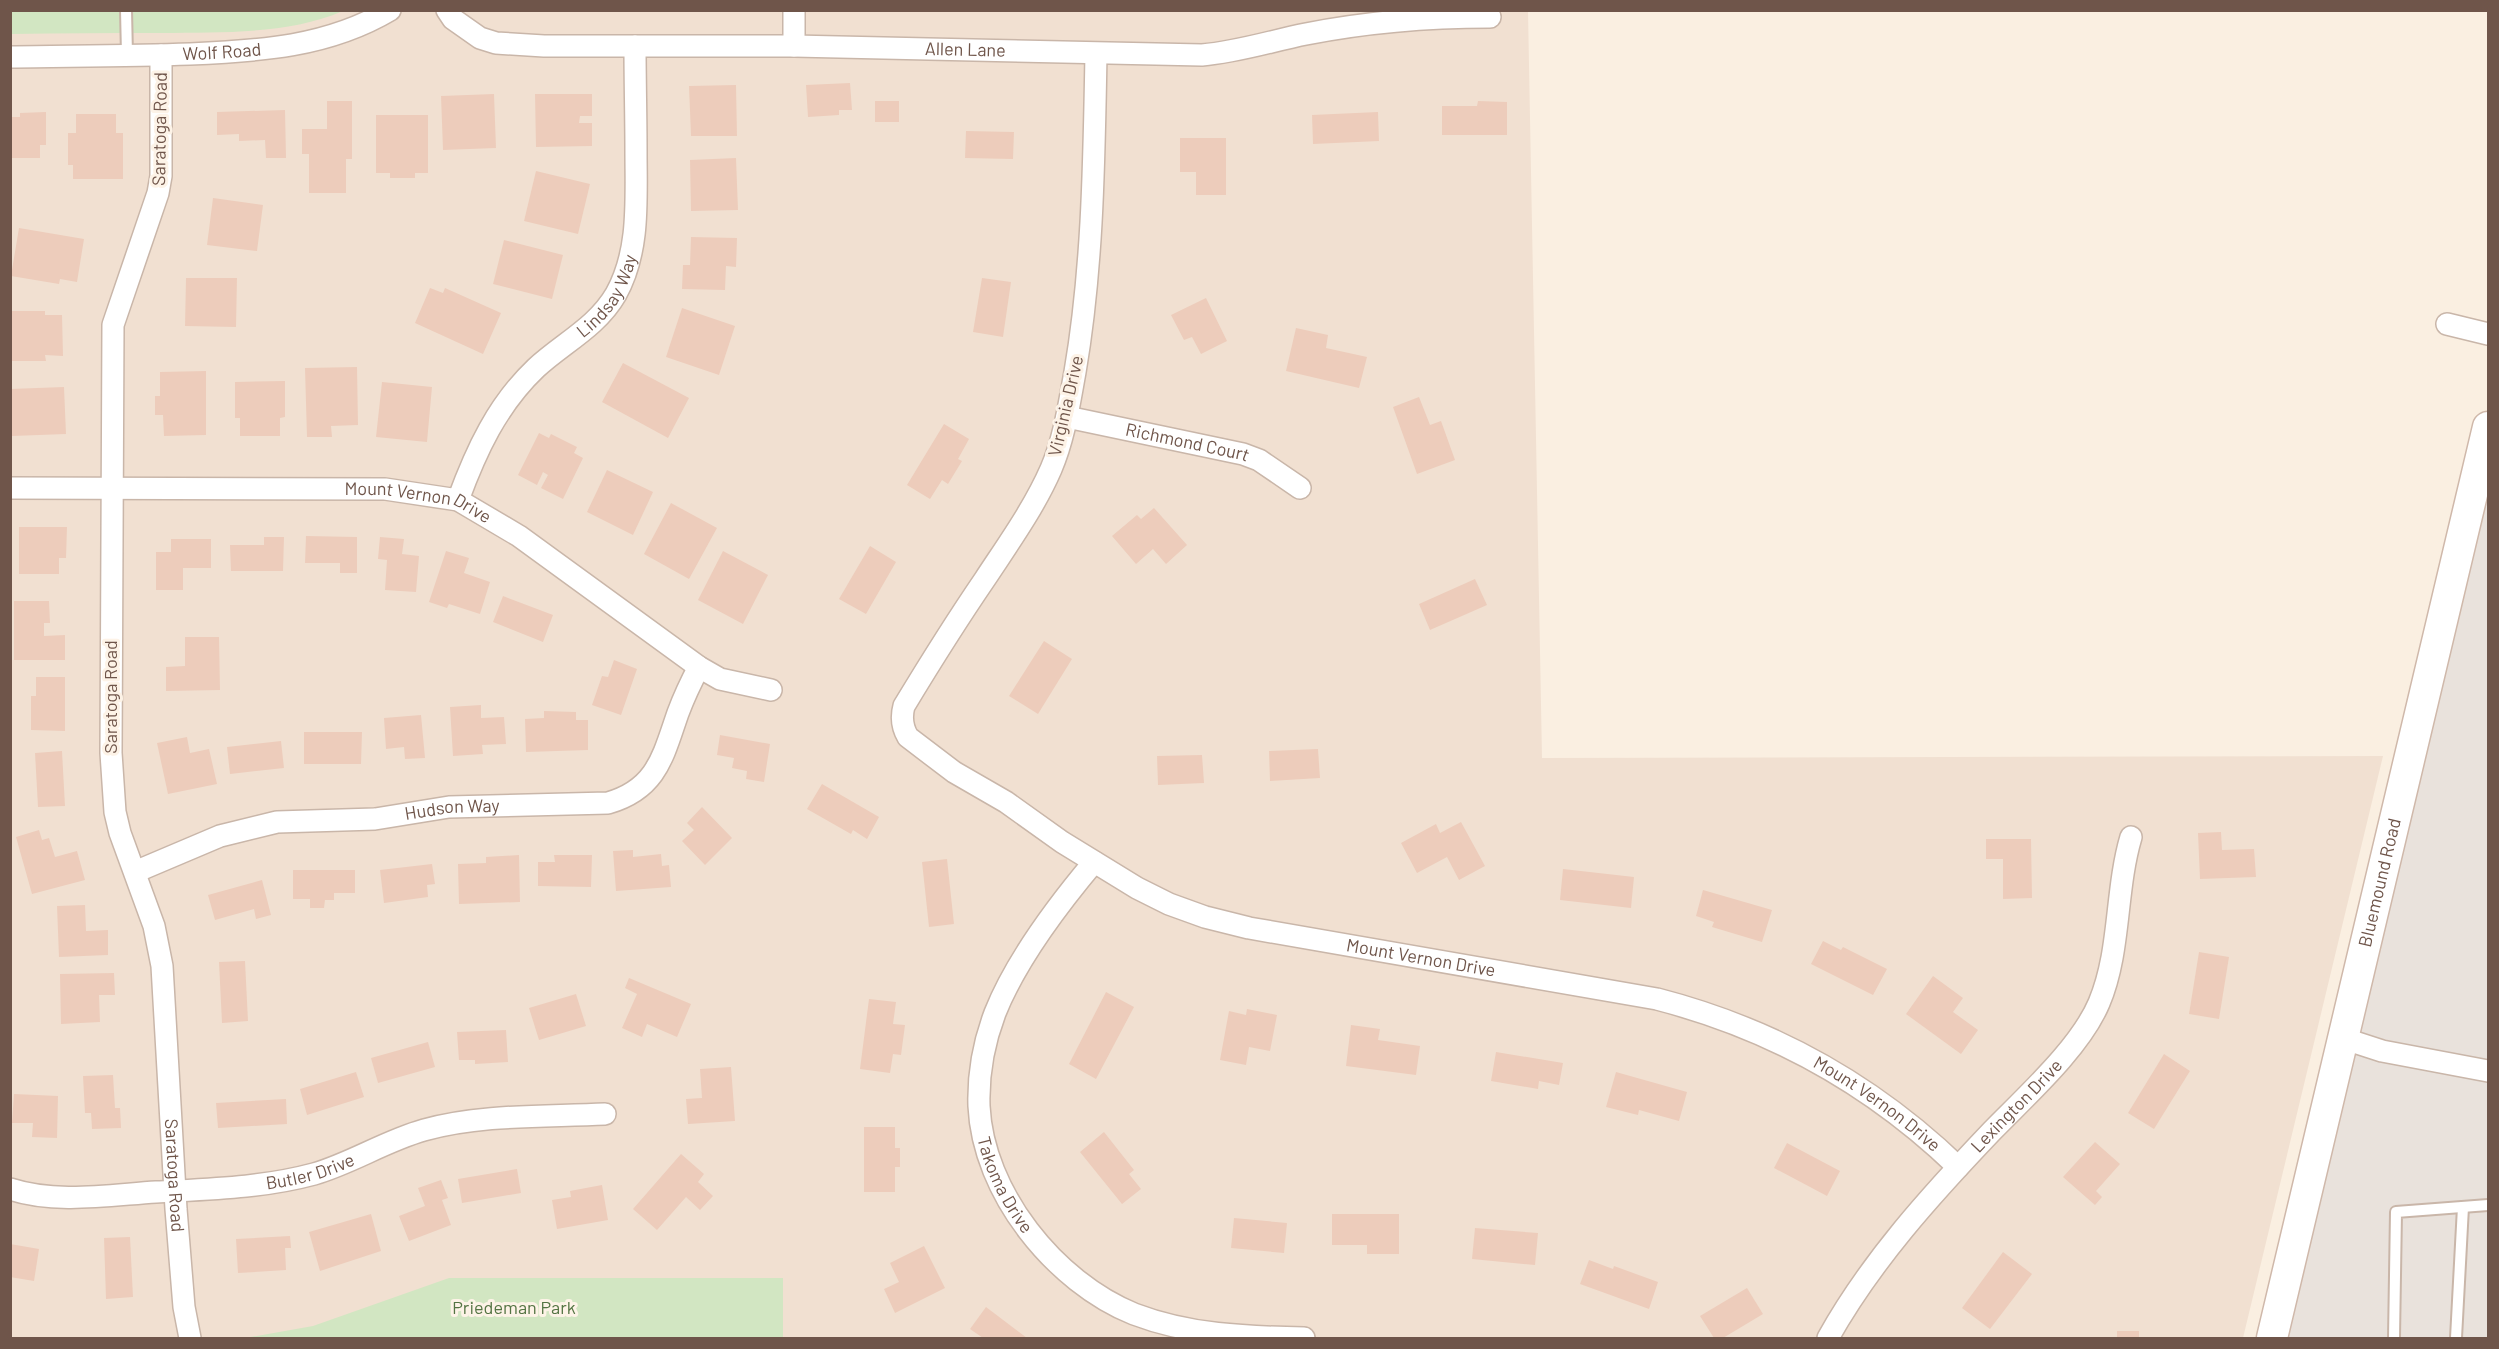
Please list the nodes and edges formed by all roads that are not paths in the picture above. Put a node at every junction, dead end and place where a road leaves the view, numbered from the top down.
1 (126, 10) edge
2 (390, 10) edge
3 (447, 10) edge
4 (794, 10) edge
5 (1490, 17) dead end
6 (635, 46) junction
7 (794, 46) junction
8 (1096, 54) junction
9 (161, 55) junction
10 (127, 56) junction
11 (10, 57) edge
12 (2447, 324) dead end
13 (2488, 334) edge
14 (1067, 417) junction
15 (2488, 427) edge
16 (10, 488) edge
17 (111, 488) junction
18 (1300, 488) dead end
19 (458, 500) junction
20 (699, 667) junction
21 (771, 690) dead end
22 (902, 717) joint
23 (2131, 837) dead end
24 (1094, 862) junction
25 (135, 872) junction
26 (2342, 1038) junction
27 (2488, 1071) edge
28 (605, 1114) dead end
29 (1958, 1167) junction
30 (10, 1190) edge
31 (175, 1191) junction
32 (2488, 1205) edge
33 (2463, 1207) junction
34 (190, 1338) edge
35 (1304, 1338) edge
36 (1828, 1338) edge
37 (2272, 1338) edge
38 (2394, 1338) edge
39 (2456, 1338) edge

1 - 10 lane
2 - 9 street, Wolf Road
3 - 6 street, Allen Lane
4 - 7 street
5 - 8 street, Allen Lane
6 - 7 street, Allen Lane
6 - 19 street, Lindsay Way
7 - 8 street, Allen Lane
8 - 14 street, Virginia Drive
9 - 10 street, Wolf Road
9 - 17 street, Saratoga Road
10 - 11 street, Wolf Road
12 - 13 street
14 - 18 street, Richmond Court
14 - 22 street, Virginia Drive
15 - 26 main road, Bluemound Road
16 - 17 street, Mount Vernon Drive
17 - 19 street, Mount Vernon Drive
17 - 25 street, Saratoga Road
19 - 20 street, Mount Vernon Drive
20 - 21 street, Mount Vernon Drive
20 - 25 street, Hudson Way
22 - 24 street, Mount Vernon Drive
23 - 29 street, Lexington Drive
24 - 29 street, Mount Vernon Drive
24 - 35 street, Takoma Drive
25 - 31 street, Saratoga Road
26 - 27 street
26 - 37 main road, Bluemound Road
28 - 31 street, Butler Drive
29 - 36 street, Lexington Drive
30 - 31 street, Butler Drive
31 - 34 street, Saratoga Road
32 - 33 lane
33 - 38 lane
33 - 39 lane

